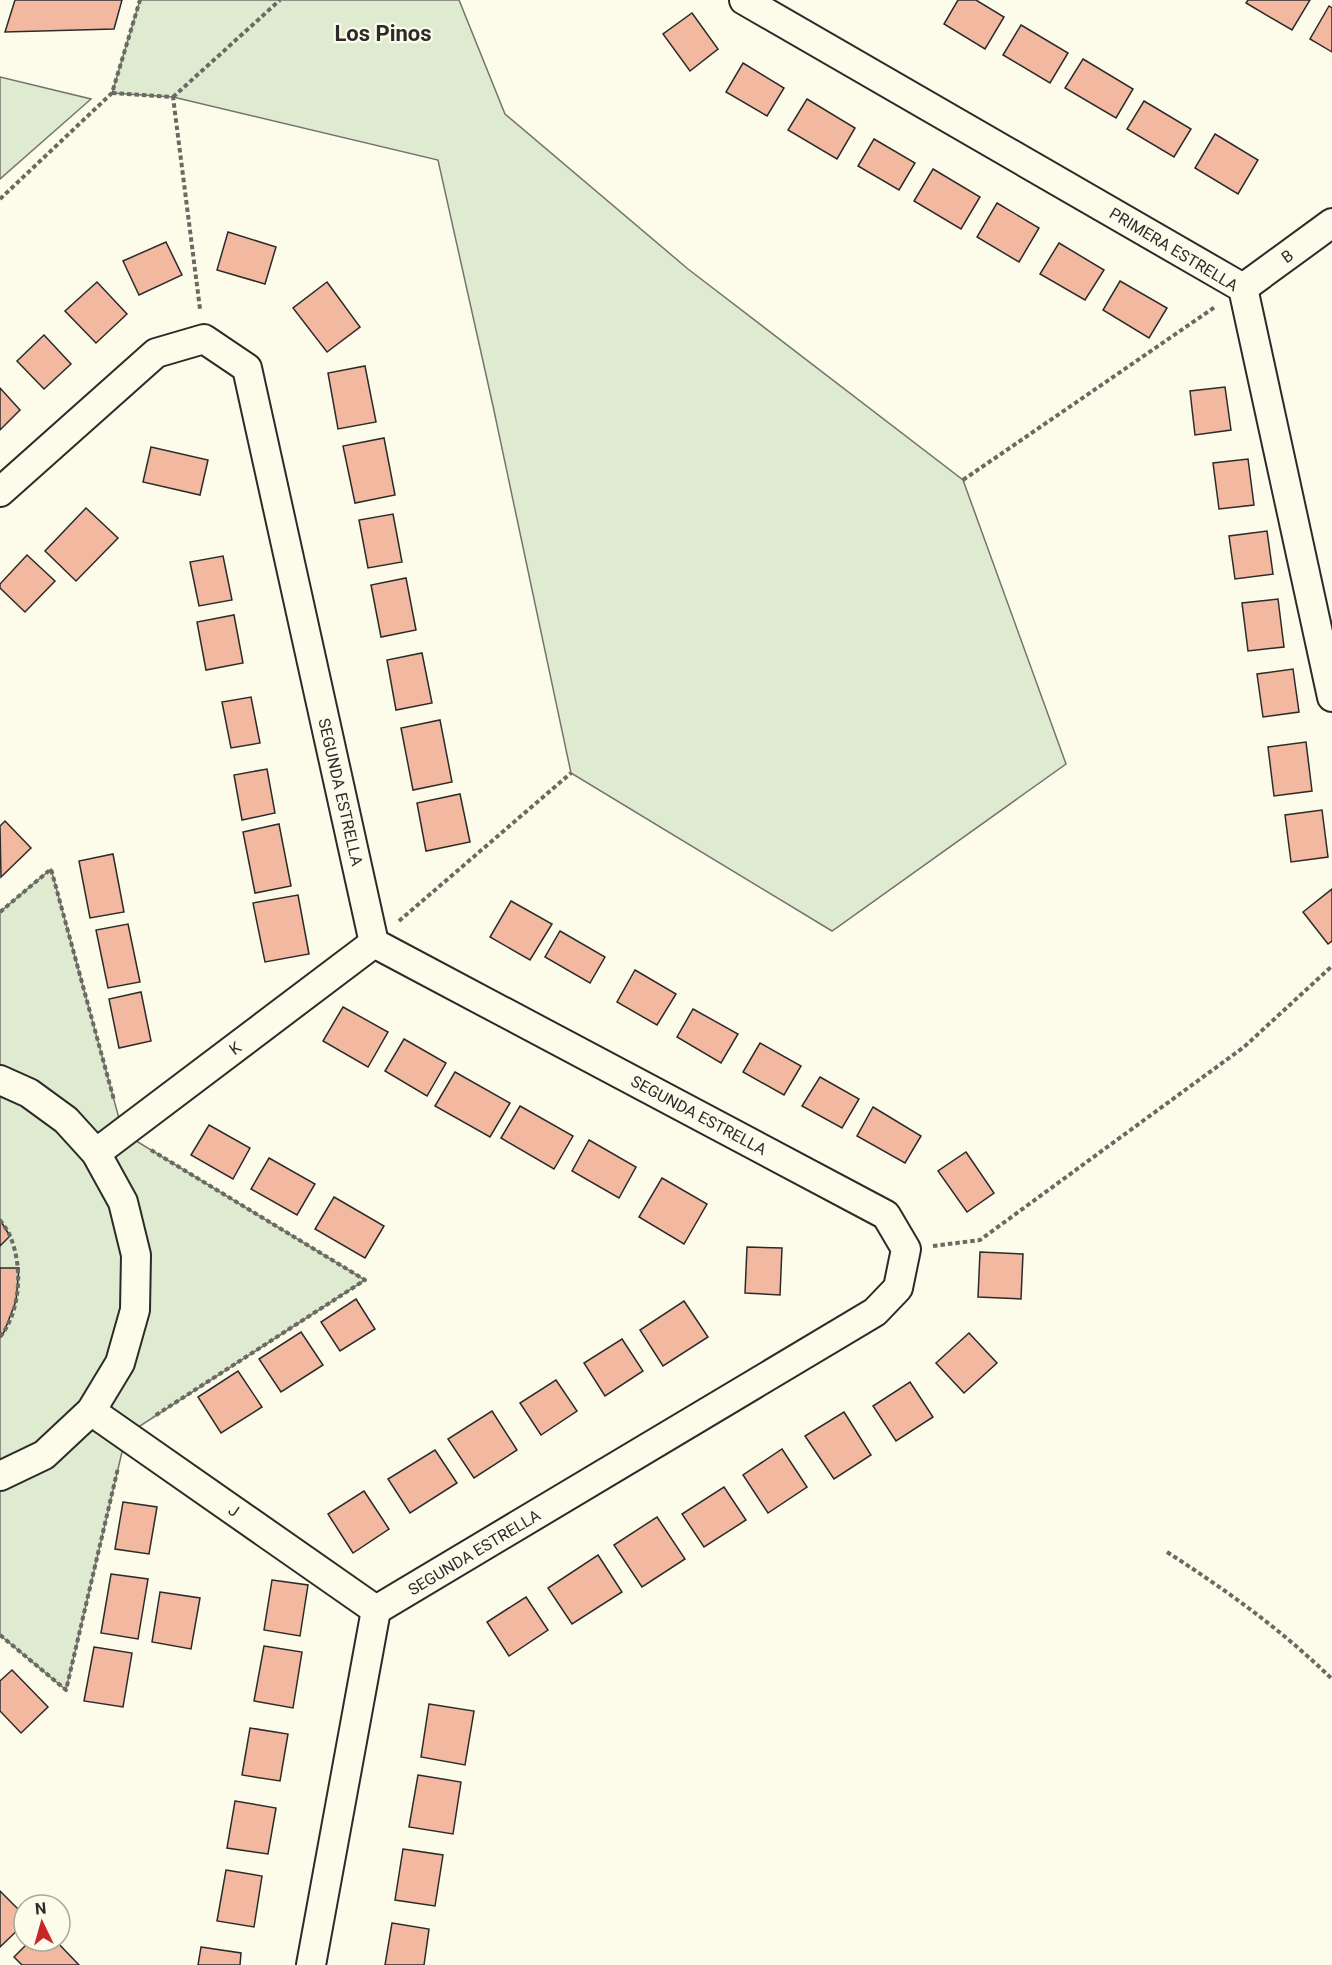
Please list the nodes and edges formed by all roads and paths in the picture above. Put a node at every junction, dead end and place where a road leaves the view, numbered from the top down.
1 (140, 0) edge
2 (280, 0) edge
3 (744, 0) edge
4 (112, 93) junction
5 (173, 97) junction
6 (0, 199) edge
7 (1332, 223) edge
8 (1243, 288) junction
9 (204, 339) junction
10 (963, 480) dead end
11 (0, 492) edge
12 (1332, 697) edge
13 (571, 772) dead end
14 (374, 943) junction
15 (1332, 966) edge
16 (0, 1080) edge
17 (96, 1153) junction
18 (0, 1220) edge
19 (906, 1250) junction
20 (0, 1337) edge
21 (91, 1411) junction
22 (0, 1476) edge
23 (1167, 1552) dead end
24 (376, 1610) junction
25 (1332, 1679) edge
26 (311, 1965) edge

1 - 4 path
2 - 5 path
3 - 8 street, PRIMERA ESTRELLA
4 - 5 path
4 - 6 path
5 - 9 path
7 - 8 street, B
8 - 10 path
8 - 12 street, PRIMERA ESTRELLA
9 - 11 street
9 - 14 street, SEGUNDA ESTRELLA
13 - 14 path
14 - 17 street, K
14 - 19 street, SEGUNDA ESTRELLA
15 - 19 path
16 - 17 street
17 - 21 street
18 - 20 path
19 - 24 street, SEGUNDA ESTRELLA
21 - 22 street
21 - 24 street, J
23 - 25 path
24 - 26 street

